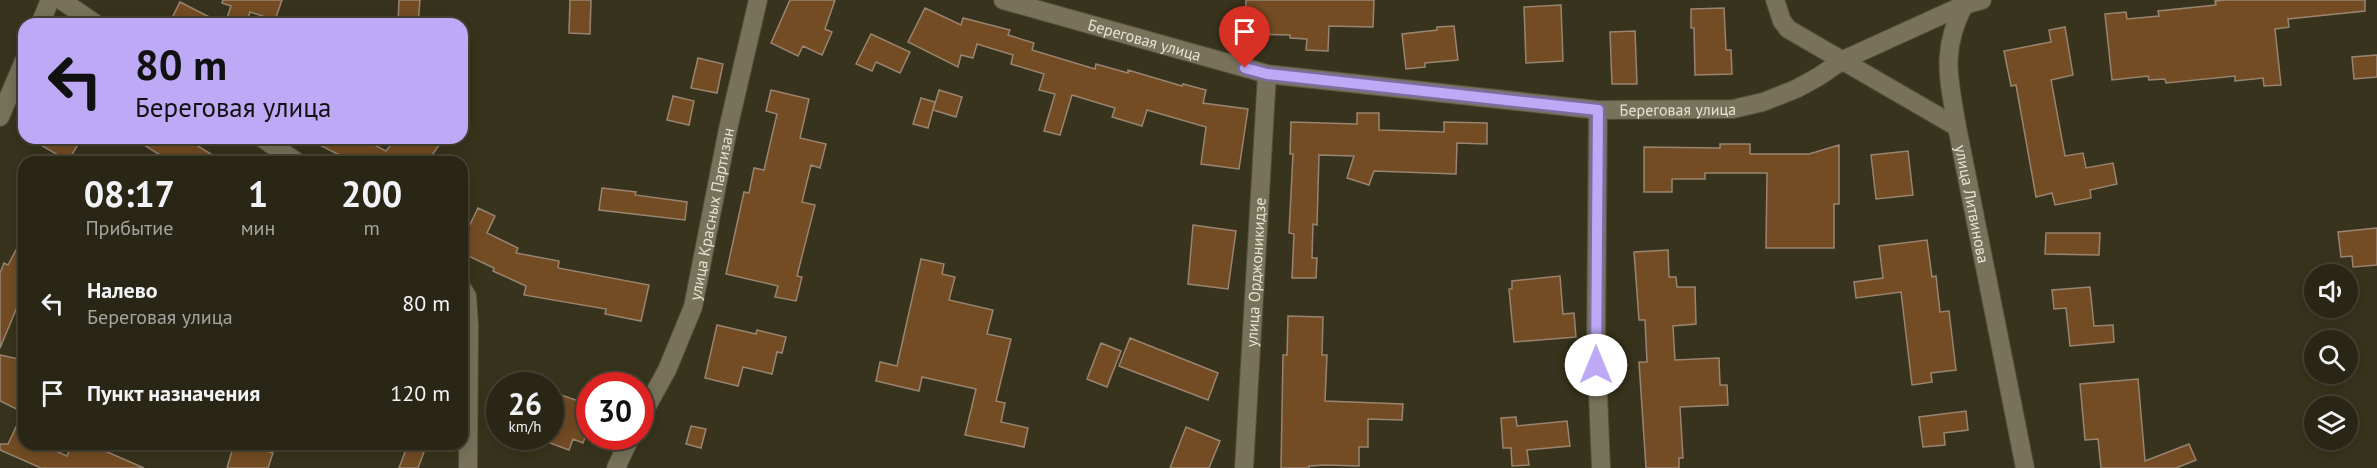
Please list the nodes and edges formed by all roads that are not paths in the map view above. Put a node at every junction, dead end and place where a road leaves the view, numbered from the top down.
1 (50, 0) edge
2 (61, 0) edge
3 (758, 0) edge
4 (1003, 0) edge
5 (1775, 0) edge
6 (1982, 0) edge
7 (1964, 6) junction
8 (42, 18) edge
9 (87, 18) edge
10 (1843, 60) junction
11 (1267, 74) junction
12 (18, 75) edge
13 (1598, 110) junction
14 (0, 117) edge
15 (1957, 127) junction
16 (271, 144) edge
17 (288, 156) edge
18 (468, 310) edge
19 (654, 394) edge
20 (624, 450) edge
21 (468, 468) edge
22 (616, 468) edge
23 (1244, 468) edge
24 (1601, 468) edge
25 (2025, 468) edge

1 - 8 street
2 - 9 street
3 - 19 street, улица Красных Партизан
4 - 11 street, Береговая улица
5 - 10 street, улица Литвинова
6 - 7 street, Береговая улица
7 - 10 street, Береговая улица
7 - 15 street
10 - 13 street, Береговая улица
10 - 15 street, улица Литвинова
11 - 13 street, Береговая улица
11 - 23 street, улица Орджоникидзе
12 - 14 street
13 - 24 street
15 - 25 street, улица Литвинова
16 - 17 street
18 - 21 street
20 - 22 street

